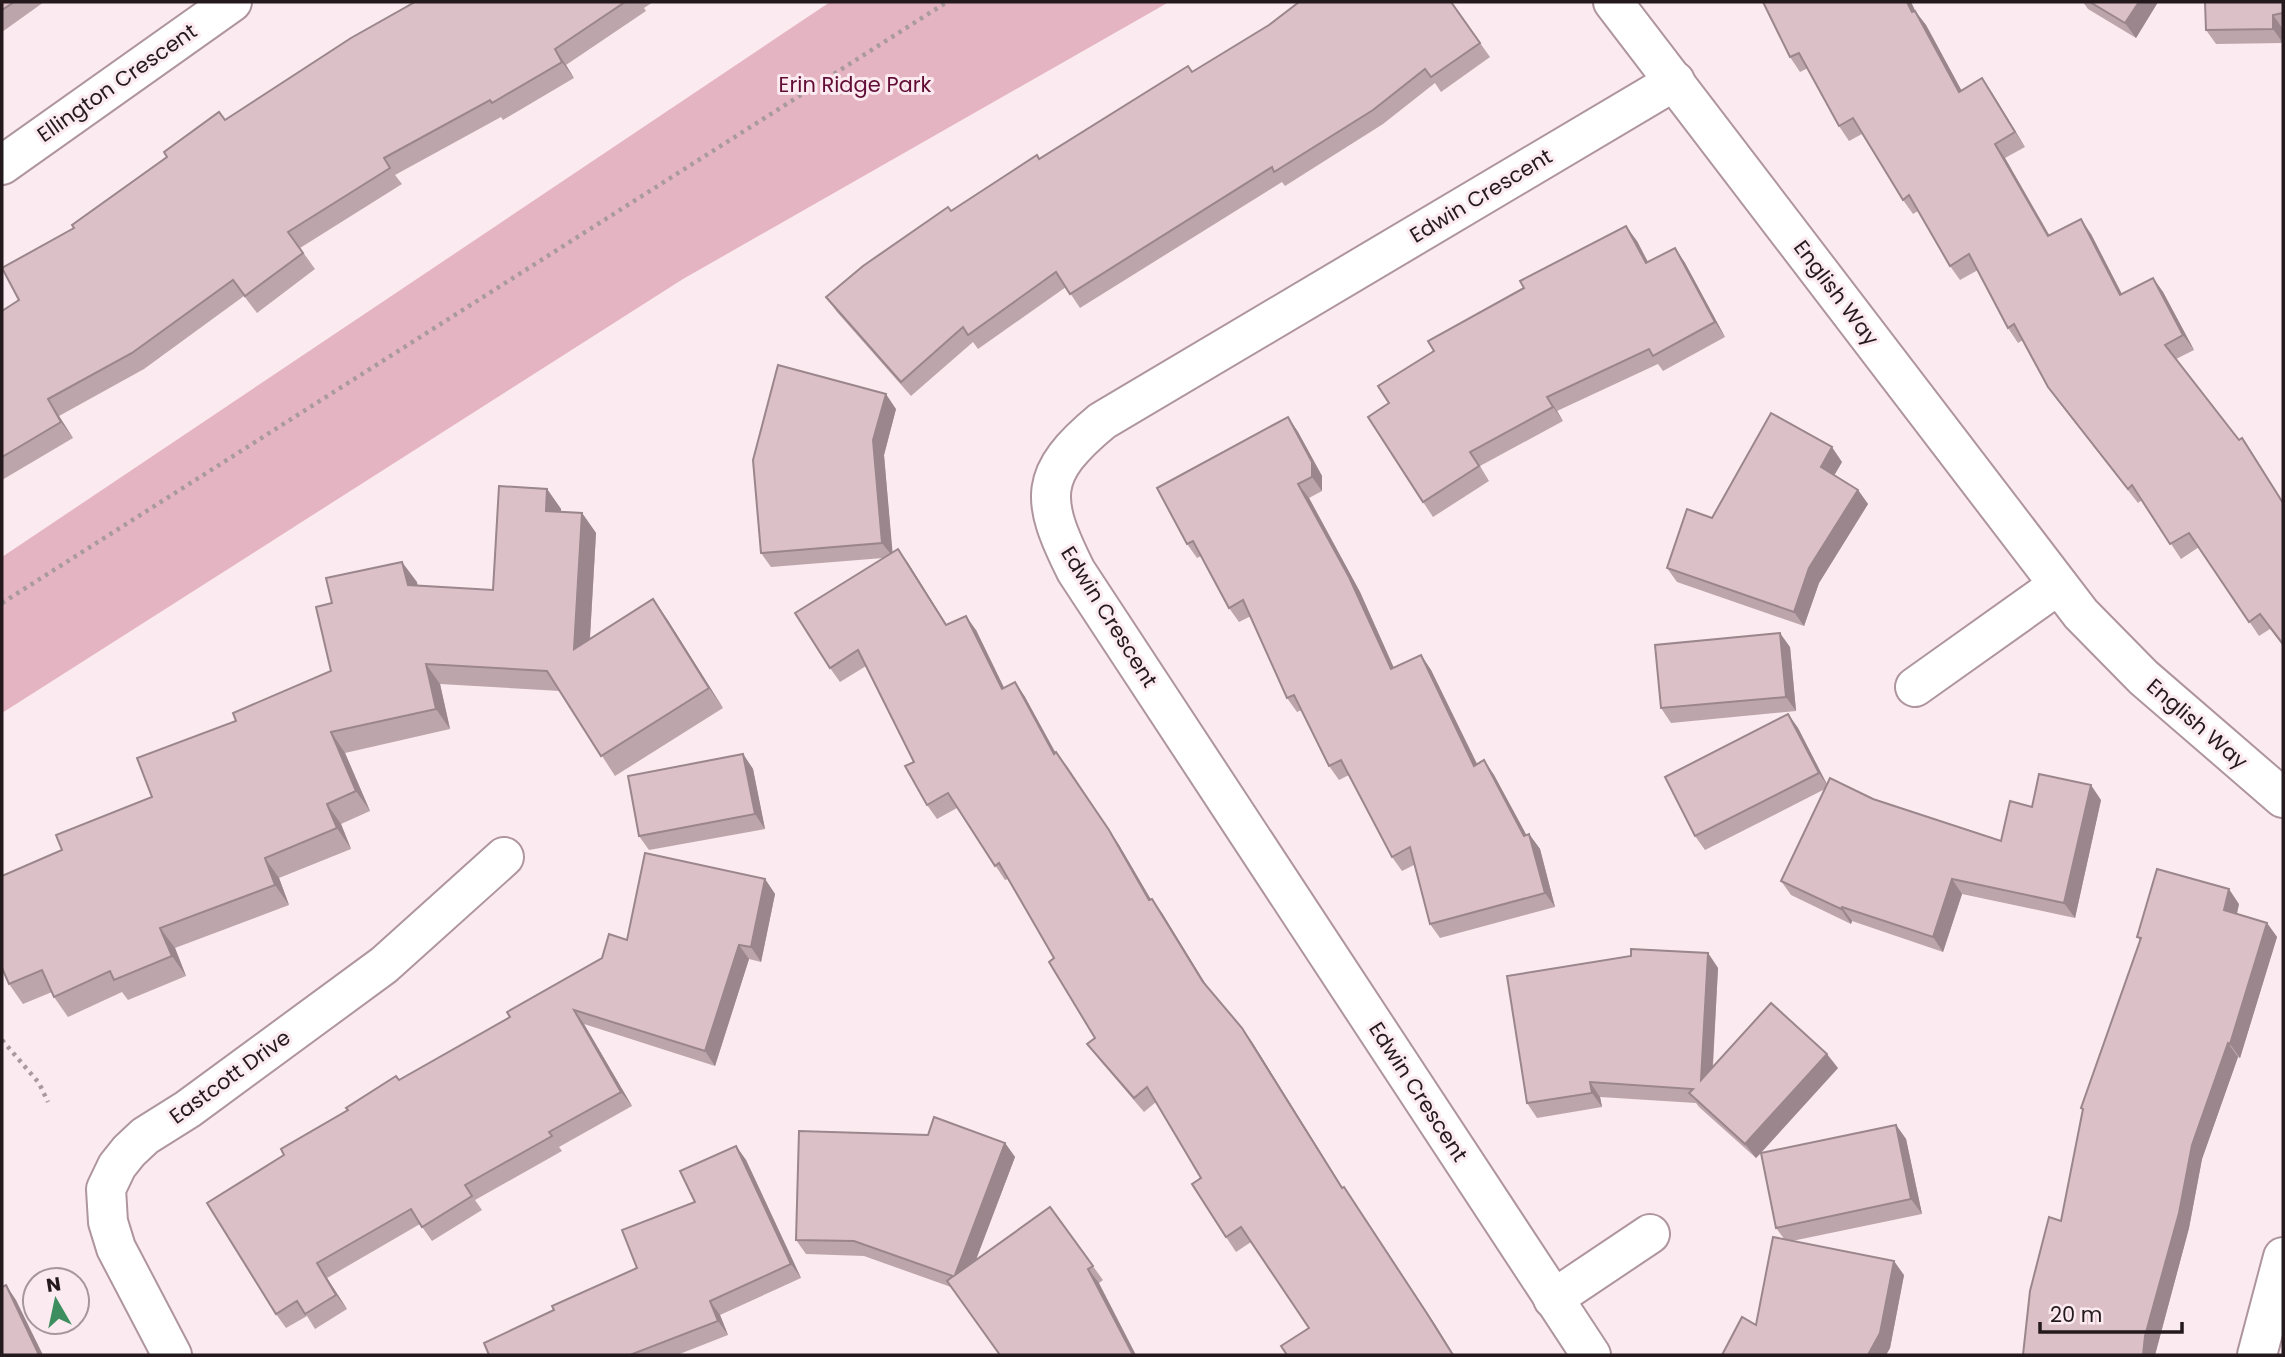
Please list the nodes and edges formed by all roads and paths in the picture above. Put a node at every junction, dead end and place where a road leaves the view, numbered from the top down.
1 (232, 2) edge
2 (947, 2) edge
3 (1613, 2) edge
4 (1675, 81) junction
5 (2, 165) edge
6 (2057, 586) junction
7 (2, 603) edge
8 (1915, 687) dead end
9 (2283, 798) edge
10 (504, 857) dead end
11 (2, 1040) edge
12 (48, 1102) dead end
13 (1650, 1234) dead end
14 (2283, 1257) edge
15 (1553, 1298) junction
16 (172, 1355) edge
17 (1591, 1355) edge
18 (2257, 1355) edge

1 - 5 street, Ellington Crescent
2 - 7 path
3 - 4 street, English Way
4 - 6 street, English Way
4 - 15 street, Edwin Crescent
6 - 8 street
6 - 9 street, English Way
10 - 16 street, Eastcott Drive
11 - 12 path
13 - 15 street
14 - 18 street
15 - 17 street, Edwin Crescent

